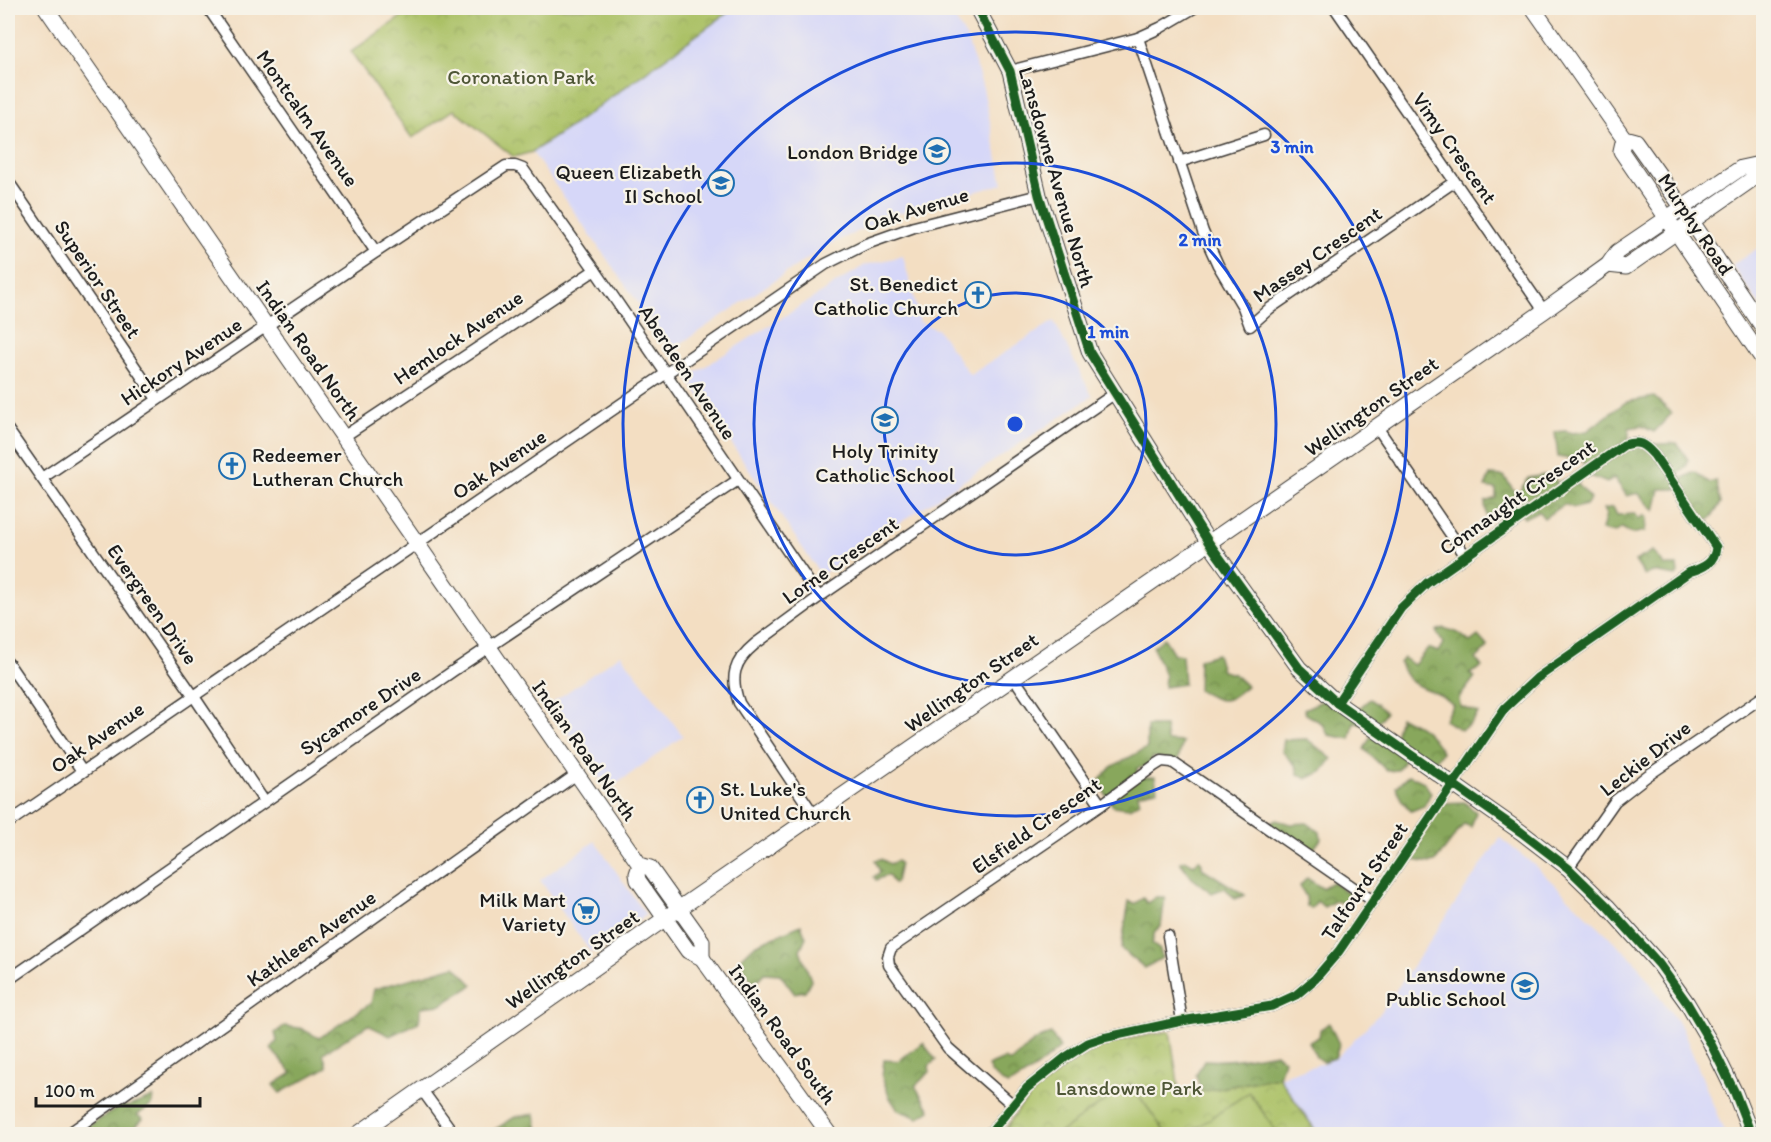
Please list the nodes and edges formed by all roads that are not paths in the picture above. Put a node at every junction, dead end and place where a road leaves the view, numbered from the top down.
1 (46, 8) edge
2 (208, 8) edge
3 (977, 8) edge
4 (1194, 8) edge
5 (1335, 8) edge
6 (1533, 8) edge
7 (1138, 38) junction
8 (1010, 71) junction
9 (1264, 135) dead end
10 (1624, 138) junction
11 (1179, 162) junction
12 (1764, 163) edge
13 (524, 169) joint
14 (8, 181) edge
15 (1454, 182) junction
16 (1040, 195) junction
17 (1682, 207) junction
18 (1666, 219) junction
19 (1692, 222) junction
20 (1676, 233) junction
21 (376, 252) junction
22 (1608, 265) junction
23 (595, 270) junction
24 (1544, 311) junction
25 (267, 326) junction
26 (1764, 329) edge
27 (1764, 361) edge
28 (666, 374) junction
29 (1114, 394) junction
30 (157, 399) junction
31 (1377, 428) junction
32 (8, 430) edge
33 (343, 437) junction
34 (42, 478) junction
35 (738, 480) junction
36 (416, 543) junction
37 (1209, 543) junction
38 (1465, 555) junction
39 (1715, 556) joint
40 (819, 597) junction
41 (489, 648) junction
42 (8, 663) edge
43 (1014, 678) junction
44 (193, 695) junction
45 (1764, 696) edge
46 (1337, 703) junction
47 (82, 771) junction
48 (577, 774) junction
49 (1452, 784) junction
50 (264, 801) junction
51 (1101, 805) junction
52 (814, 815) junction
53 (8, 823) edge
54 (640, 865) junction
55 (1568, 868) junction
56 (1373, 901) junction
57 (680, 908) junction
58 (665, 920) junction
59 (1168, 936) dead end
60 (702, 958) junction
61 (8, 980) edge
62 (1182, 1021) junction
63 (422, 1090) junction
64 (1013, 1105) junction
65 (68, 1134) edge
66 (358, 1134) edge
67 (454, 1134) edge
68 (829, 1134) edge
69 (989, 1134) edge
70 (1751, 1134) edge

1 - 25 main road, Indian Road North
2 - 21 street, Montcalm Avenue
3 - 8 main road, Lansdowne Avenue North
4 - 7 street
5 - 15 street, Vimy Crescent
6 - 10 main road, Murphy Road
7 - 8 street
7 - 11 street, Massey Crescent
8 - 16 main road, Lansdowne Avenue North
9 - 11 street
10 - 17 main road, Murphy Road
10 - 18 main road, Murphy Road
11 - 15 street, Massey Crescent
12 - 17 main road, Wellington Street
12 - 19 main road, Wellington Street
13 - 21 street, Hickory Avenue
13 - 23 street, Aberdeen Avenue
14 - 30 street, Superior Street
15 - 24 street, Vimy Crescent
16 - 28 street, Oak Avenue
16 - 29 main road, Lansdowne Avenue North
17 - 18 main road, Wellington Street
17 - 19 main road, Murphy Road
18 - 20 main road, Murphy Road
18 - 22 main road, Wellington Street
19 - 20 main road, Wellington Street
19 - 26 main road, Murphy Road
20 - 22 main road, Wellington Street
20 - 27 main road, Murphy Road
21 - 25 street, Hickory Avenue
22 - 24 main road, Wellington Street
23 - 28 street, Aberdeen Avenue
23 - 33 street, Hemlock Avenue
24 - 31 main road, Wellington Street
25 - 30 street, Hickory Avenue
25 - 33 main road, Indian Road North
28 - 35 street, Aberdeen Avenue
28 - 36 street, Oak Avenue
29 - 37 main road, Lansdowne Avenue North
29 - 40 street, Lorne Crescent
30 - 34 street, Hickory Avenue
31 - 37 main road, Wellington Street
31 - 38 street
32 - 34 street, Evergreen Drive
33 - 36 main road, Indian Road North
34 - 44 street, Evergreen Drive
35 - 40 street, Aberdeen Avenue
35 - 41 street, Sycamore Drive
36 - 41 main road, Indian Road North
36 - 44 street, Oak Avenue
37 - 43 main road, Wellington Street
37 - 46 main road, Lansdowne Avenue North
38 - 39 street, Connaught Crescent
38 - 46 street, Connaught Crescent
39 - 49 street, Talfourd Street
40 - 52 street, Lorne Crescent
41 - 48 main road, Indian Road North
41 - 50 street, Sycamore Drive
42 - 47 street
43 - 51 street
43 - 52 main road, Wellington Street
44 - 47 street, Oak Avenue
44 - 50 street, Evergreen Drive
45 - 55 street, Leckie Drive
46 - 49 main road, Lansdowne Avenue North
47 - 53 street, Oak Avenue
48 - 54 main road, Indian Road North
48 - 65 street, Kathleen Avenue
49 - 55 main road, Lansdowne Avenue North
49 - 56 street, Talfourd Street
50 - 61 street, Sycamore Drive
51 - 56 street, Elsfield Crescent
51 - 64 street, Elsfield Crescent
52 - 57 main road, Wellington Street
54 - 57 main road, Indian Road North
54 - 58 main road, Indian Road North
55 - 70 main road, Lansdowne Avenue North
56 - 62 street, Talfourd Street
57 - 58 main road, Wellington Street
57 - 60 main road, Indian Road South
58 - 60 main road, Indian Road South
58 - 63 main road, Wellington Street
59 - 62 street
60 - 68 main road, Indian Road South
62 - 64 street, Talfourd Street
63 - 66 main road, Wellington Street
63 - 67 street
64 - 69 street, Talfourd Street

